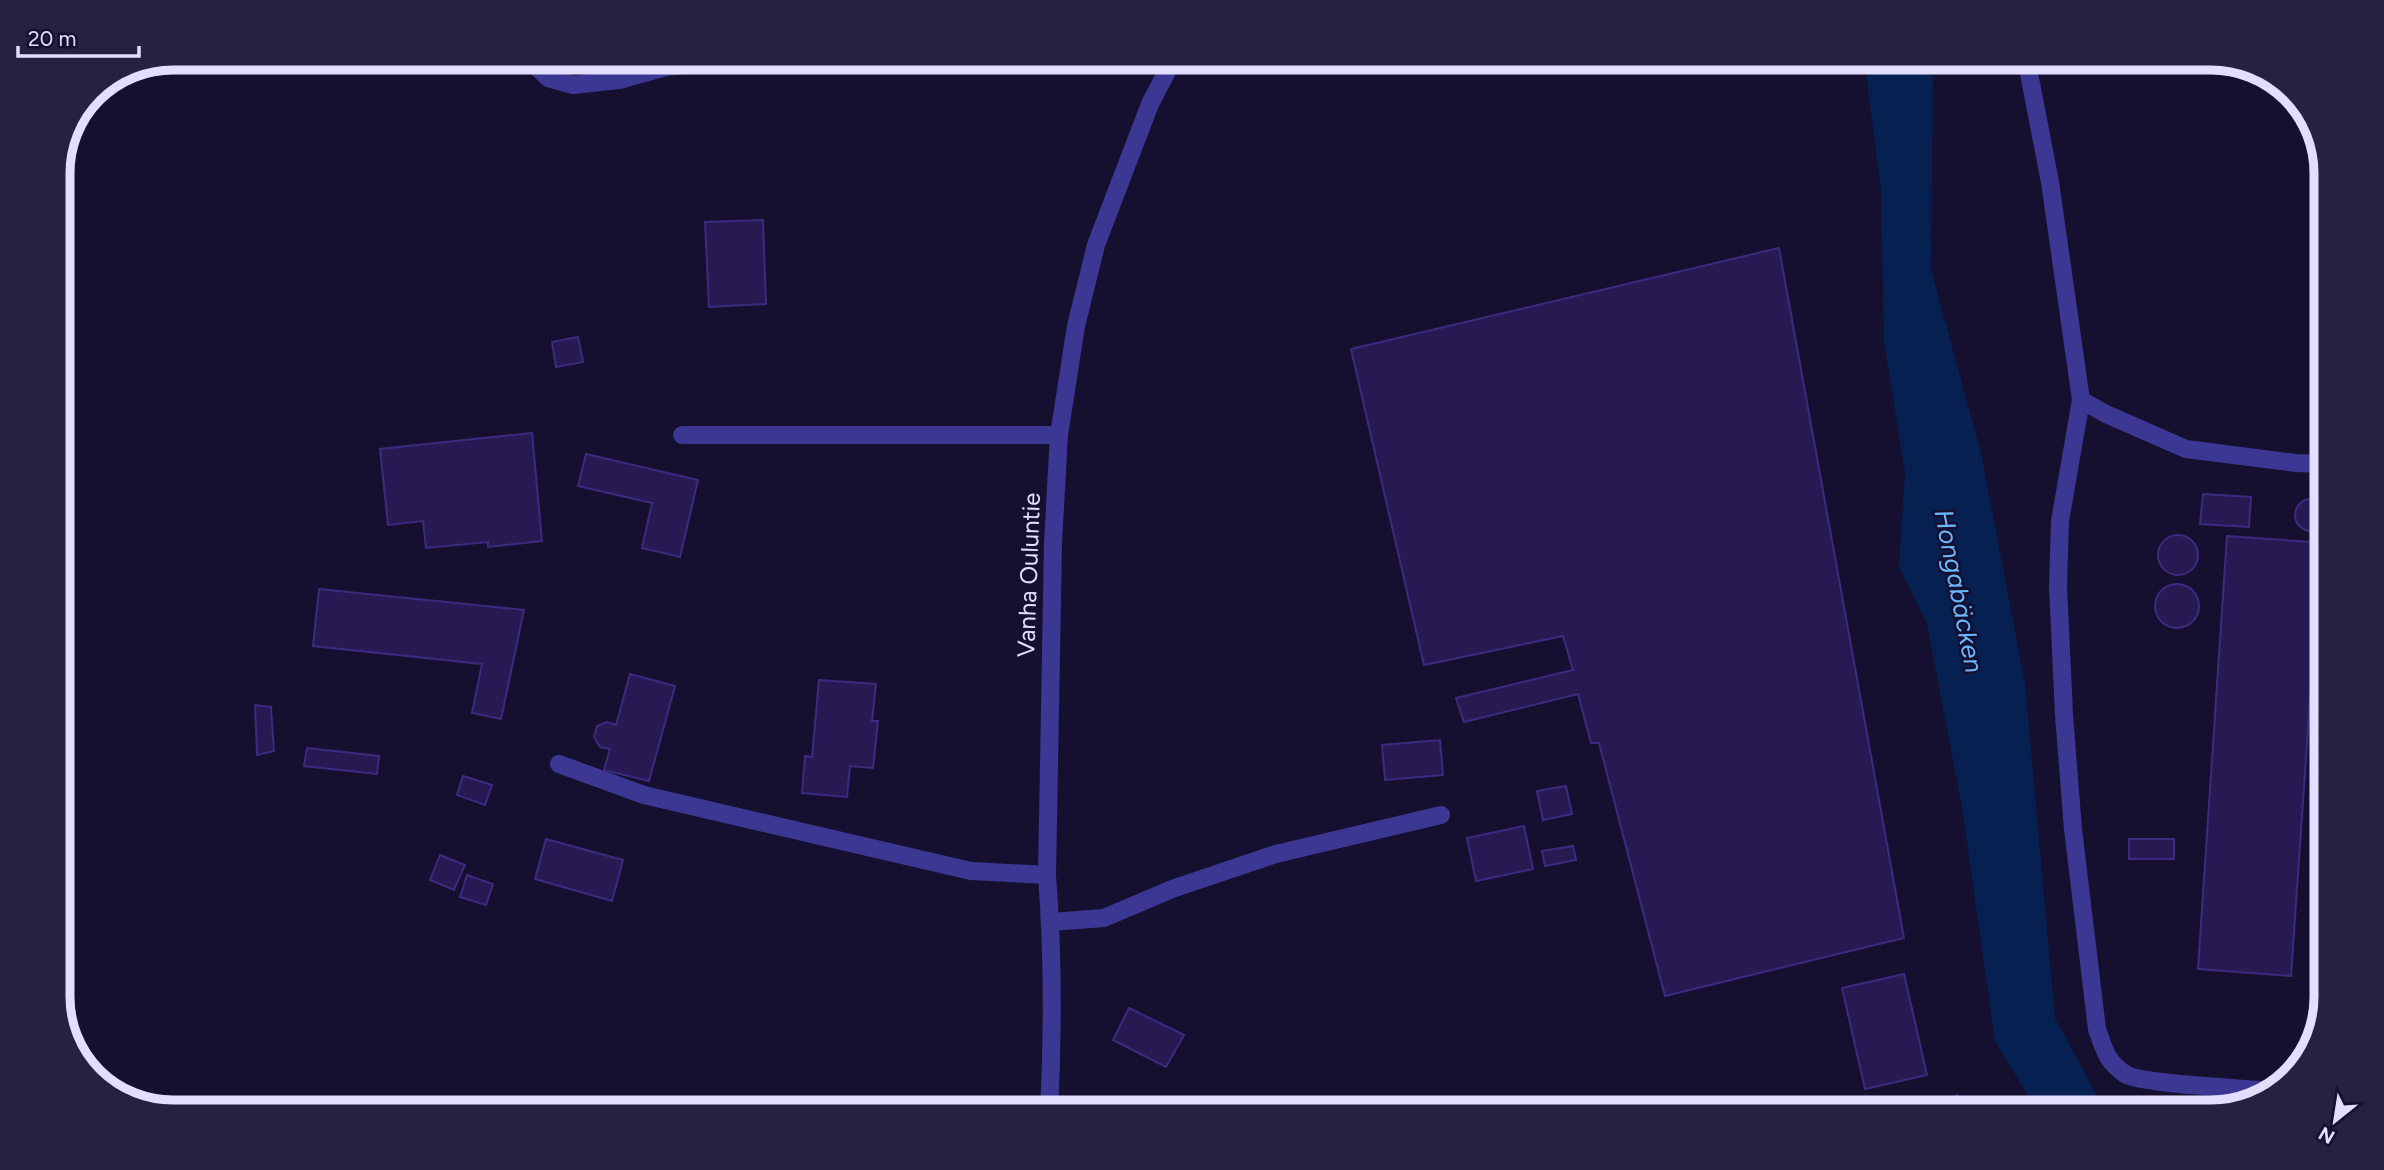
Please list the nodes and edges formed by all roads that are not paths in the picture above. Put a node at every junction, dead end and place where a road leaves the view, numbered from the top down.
1 (540, 70) edge
2 (654, 70) edge
3 (1168, 70) edge
4 (2028, 70) edge
5 (2081, 400) junction
6 (682, 435) dead end
7 (1059, 435) junction
8 (2314, 464) edge
9 (559, 764) dead end
10 (1441, 815) dead end
11 (1047, 876) junction
12 (1051, 922) junction
13 (2256, 1089) edge
14 (1050, 1100) edge

1 - 2 street
3 - 7 street, Vanha Ouluntie
4 - 5 street
5 - 8 street
5 - 13 street
6 - 7 street
7 - 11 street, Vanha Ouluntie
9 - 11 street
10 - 12 street
11 - 12 street, Vanha Ouluntie
12 - 14 street, Vanha Ouluntie

